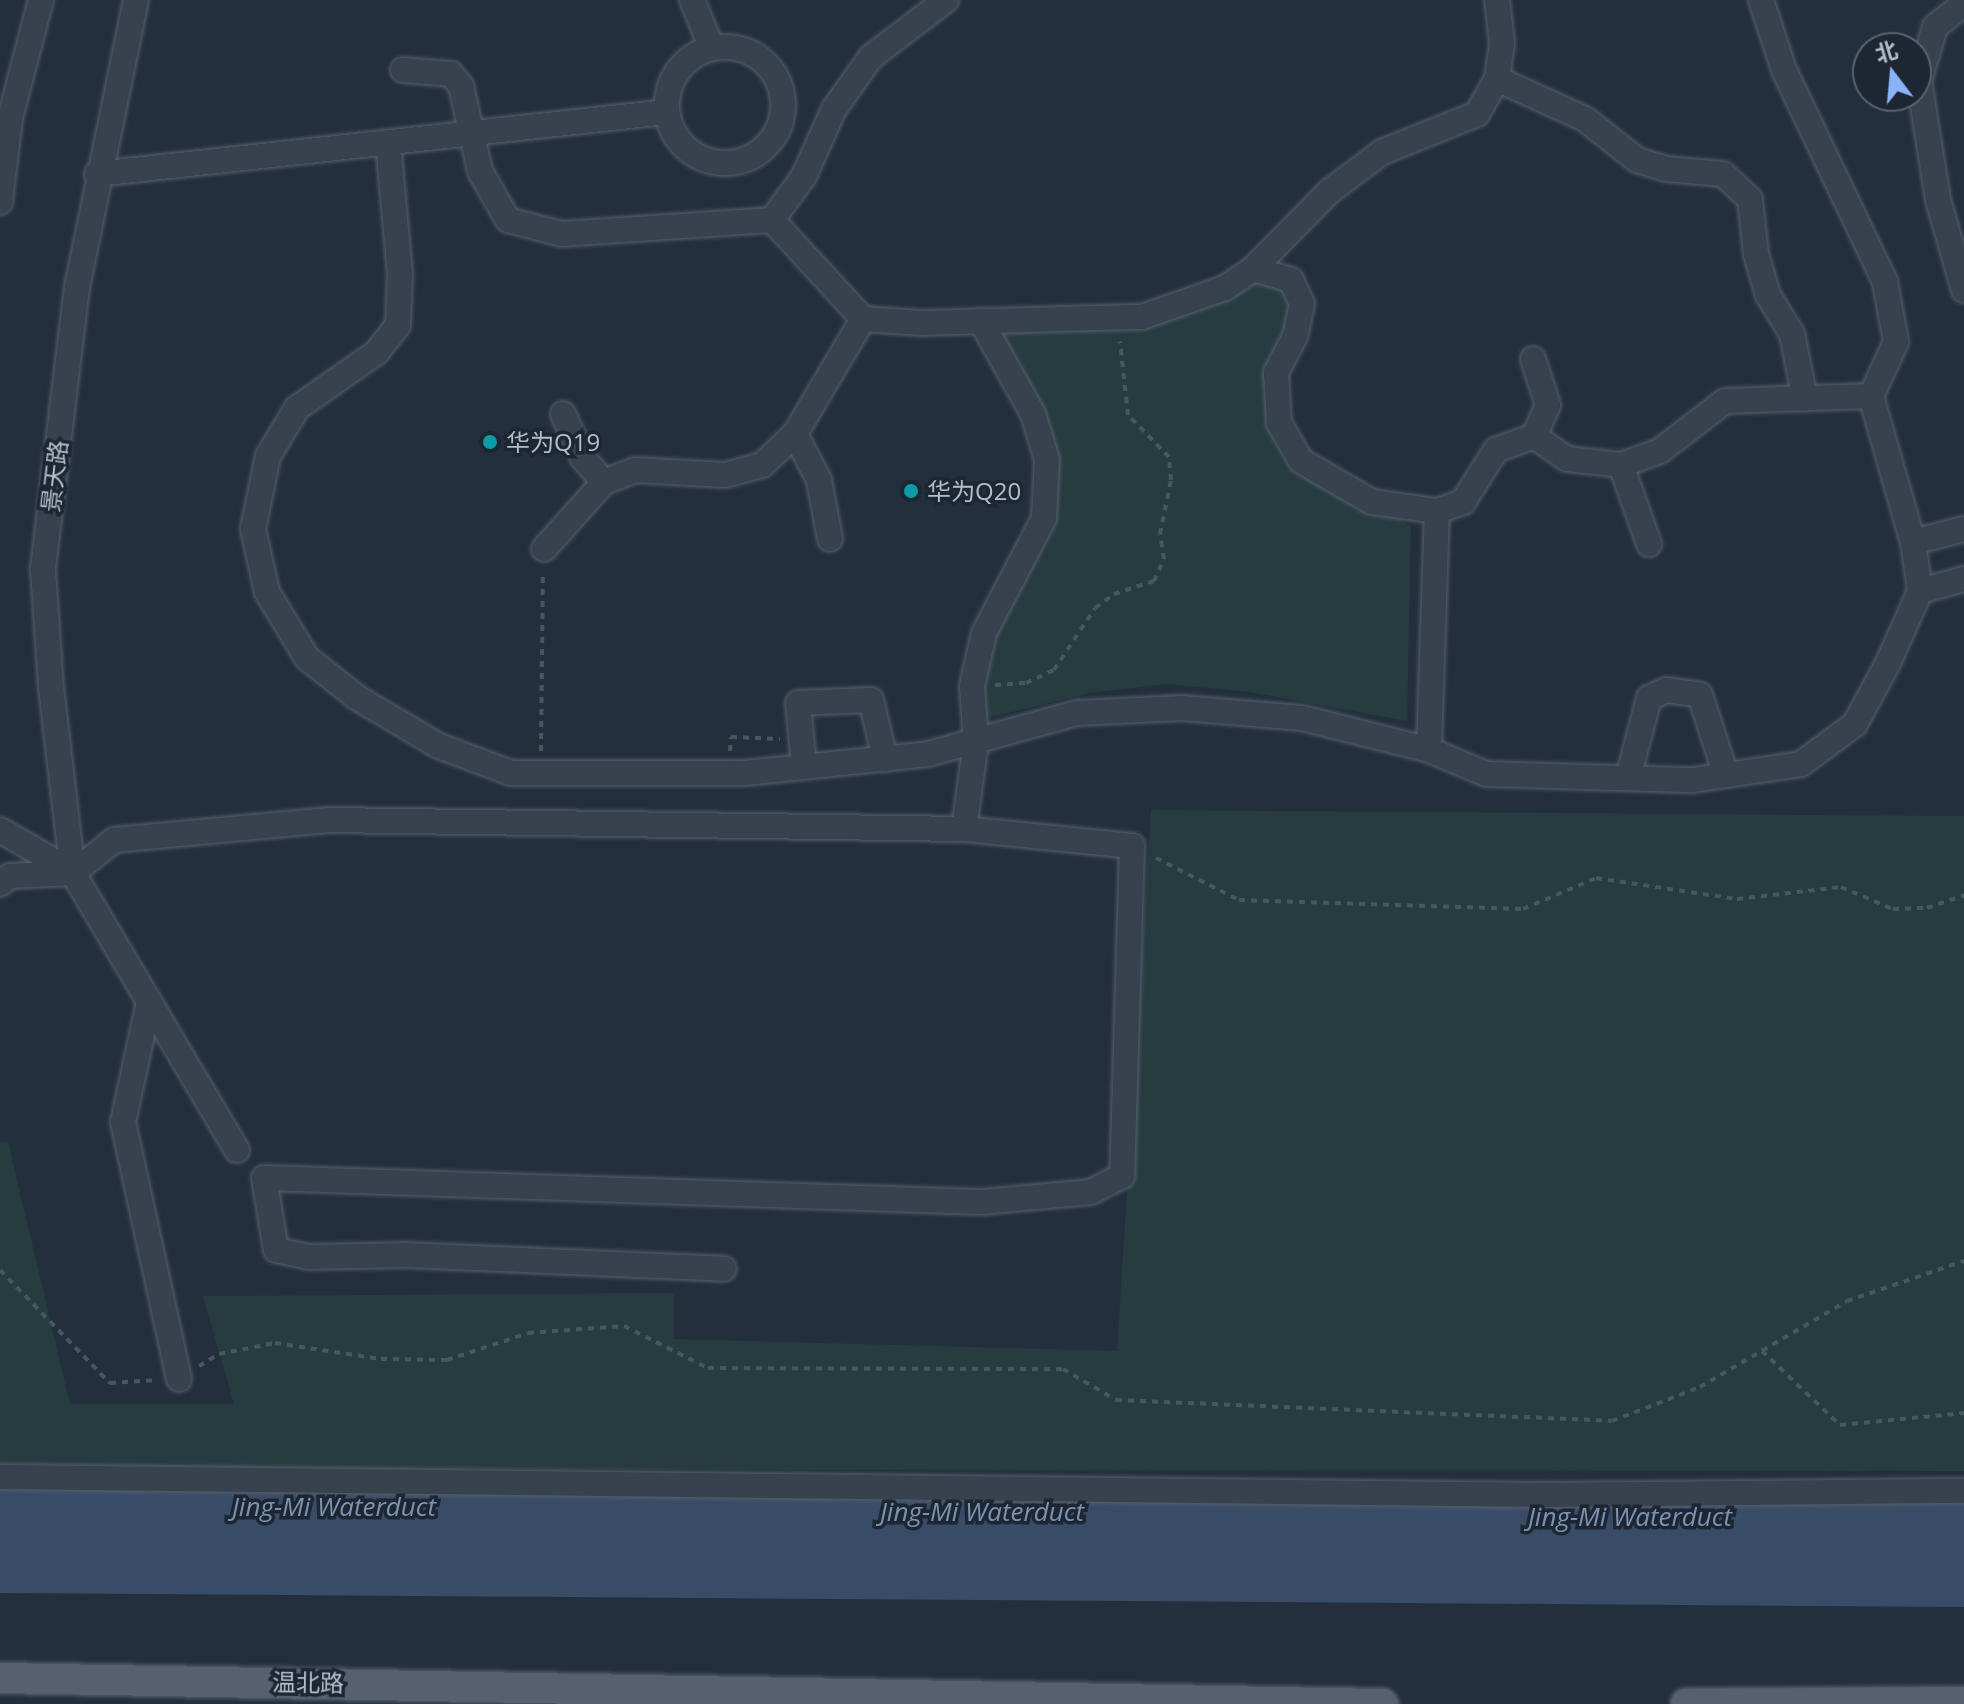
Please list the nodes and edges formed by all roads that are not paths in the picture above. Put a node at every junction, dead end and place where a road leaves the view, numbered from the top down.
1 (41, 0) edge
2 (136, 0) edge
3 (692, 0) edge
4 (946, 0) edge
5 (1497, 0) edge
6 (1761, 0) edge
7 (1964, 4) edge
8 (711, 46) junction
9 (403, 70) dead end
10 (1497, 79) junction
11 (667, 112) junction
12 (468, 134) junction
13 (388, 142) junction
14 (97, 174) junction
15 (1, 188) edge
16 (772, 220) junction
17 (1253, 269) junction
18 (1964, 290) edge
19 (863, 319) junction
20 (981, 321) junction
21 (1533, 359) dead end
22 (1871, 396) junction
23 (1805, 399) junction
24 (563, 414) dead end
25 (795, 434) junction
26 (1534, 436) junction
27 (1621, 465) junction
28 (604, 482) junction
29 (1437, 511) junction
30 (1964, 529) edge
31 (830, 539) dead end
32 (1913, 542) junction
33 (1649, 544) dead end
34 (544, 549) road end
35 (1964, 579) edge
36 (1920, 591) junction
37 (976, 741) junction
38 (1429, 750) junction
39 (885, 759) junction
40 (804, 766) junction
41 (1726, 775) junction
42 (1628, 778) junction
43 (964, 829) junction
44 (0, 830) edge
45 (73, 873) junction
46 (0, 884) edge
47 (149, 1002) junction
48 (237, 1150) dead end
49 (724, 1269) dead end
50 (179, 1379) road end
51 (0, 1477) edge
52 (1964, 1491) edge
53 (0, 1678) edge
54 (181, 1692) edge
55 (244, 1692) edge
56 (1964, 1702) edge
57 (1383, 1704) edge
58 (1686, 1704) edge

1 - 15 street
2 - 14 street, 景天路
3 - 8 street
4 - 16 street
5 - 10 street
6 - 22 street
7 - 18 street
8 - 11 street
8 - 11 street
9 - 12 street
10 - 17 street
10 - 23 street
11 - 12 street
12 - 13 street
12 - 16 street
13 - 14 street
13 - 40 street
14 - 45 street, 景天路
16 - 19 street
17 - 20 street
17 - 29 street
19 - 20 street
19 - 25 street
20 - 37 street
21 - 26 street
22 - 23 street
22 - 32 street
23 - 27 street
24 - 28 street
25 - 28 street
25 - 31 street
26 - 27 street
26 - 29 street
27 - 33 street
28 - 34 street
29 - 38 street
30 - 32 street
32 - 36 street
35 - 36 street
36 - 41 street
37 - 38 street
37 - 39 street
37 - 43 street
38 - 42 street
39 - 40 street
39 - 40 street
41 - 42 street
41 - 42 street
43 - 45 street
43 - 49 street
44 - 45 street
45 - 46 street
45 - 47 street
47 - 48 street
47 - 50 street
51 - 52 street
53 - 54 main road, 温北路
54 - 55 main road, 温北路
55 - 57 main road, 温北路
56 - 58 main road

